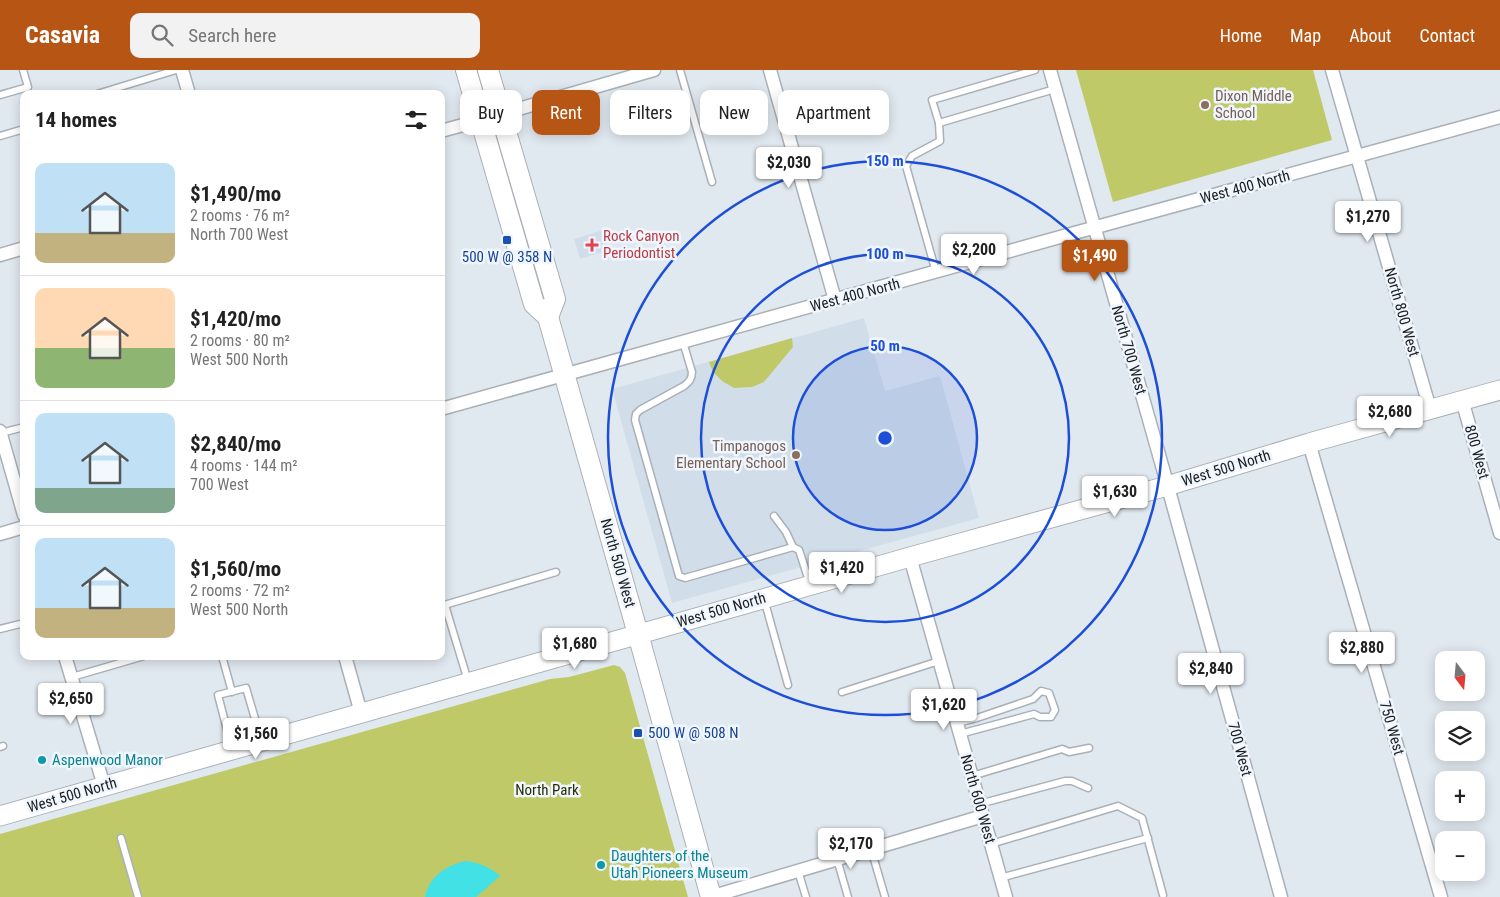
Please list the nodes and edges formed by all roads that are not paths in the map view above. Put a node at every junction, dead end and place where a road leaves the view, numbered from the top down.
1 (23, 70) edge
2 (176, 70) edge
3 (182, 70) edge
4 (466, 70) edge
5 (488, 70) edge
6 (654, 70) edge
7 (680, 70) edge
8 (770, 70) edge
9 (1036, 70) edge
10 (1050, 70) edge
11 (1332, 70) edge
12 (1056, 89) junction
13 (110, 90) edge
14 (188, 90) edge
15 (472, 90) edge
16 (494, 90) edge
17 (0, 95) edge
18 (522, 108) edge
19 (1500, 117) edge
20 (938, 123) junction
21 (460, 126) edge
22 (20, 130) edge
23 (445, 130) edge
24 (485, 135) edge
25 (507, 135) edge
26 (0, 136) edge
27 (1357, 156) junction
28 (712, 182) dead end
29 (1094, 228) junction
30 (20, 249) edge
31 (0, 255) edge
32 (936, 272) junction
33 (835, 300) junction
34 (548, 317) junction
35 (683, 342) junction
36 (564, 374) junction
37 (1500, 390) edge
38 (1462, 400) junction
39 (445, 408) edge
40 (1430, 409) junction
41 (20, 428) edge
42 (0, 432) edge
43 (1310, 443) junction
44 (1167, 486) junction
45 (20, 501) edge
46 (774, 516) dead end
47 (20, 528) edge
48 (1500, 533) edge
49 (0, 534) edge
50 (796, 549) junction
51 (910, 557) junction
52 (556, 572) dead end
53 (810, 585) junction
54 (764, 598) junction
55 (445, 605) edge
56 (445, 612) edge
57 (20, 623) edge
58 (0, 629) edge
59 (638, 634) junction
60 (67, 660) edge
61 (130, 660) edge
62 (223, 660) edge
63 (346, 660) edge
64 (939, 661) junction
65 (72, 677) junction
66 (469, 682) junction
67 (788, 686) dead end
68 (232, 692) junction
69 (842, 692) dead end
70 (361, 713) junction
71 (958, 728) junction
72 (262, 741) junction
73 (1089, 748) dead end
74 (232, 750) junction
75 (972, 776) junction
76 (104, 786) junction
77 (1088, 788) dead end
78 (981, 810) junction
79 (0, 816) edge
80 (121, 838) dead end
81 (1148, 838) junction
82 (991, 844) junction
83 (871, 849) junction
84 (837, 859) junction
85 (798, 871) junction
86 (1000, 878) junction
87 (1163, 894) dead end
88 (138, 897) edge
89 (710, 897) edge
90 (806, 897) edge
91 (848, 897) edge
92 (884, 897) edge
93 (1006, 897) edge
94 (1281, 897) edge
95 (1441, 897) edge

1 - 17 lane
2 - 13 lane
3 - 14 street
4 - 15 main road, North 500 West
5 - 16 main road, North 500 West
6 - 18 street
7 - 28 lane
8 - 33 street
9 - 20 lane
10 - 12 street, North 700 West
11 - 27 street, North 800 West
12 - 20 lane
12 - 29 street, North 700 West
19 - 27 street, West 400 North
20 - 32 lane
21 - 23 street
22 - 26 lane
24 - 34 main road, North 500 West
25 - 34 main road, North 500 West
27 - 29 street, West 400 North
27 - 40 street, North 800 West
29 - 32 street, West 400 North
29 - 44 street, North 700 West
30 - 31 street
32 - 33 street, West 400 North
33 - 35 street, West 400 North
34 - 36 main road, North 500 West
35 - 36 street, West 400 North
35 - 50 lane
36 - 39 street, West 400 North
36 - 59 main road, North 500 West
37 - 38 street, West 500 North
38 - 40 street, West 500 North
38 - 48 street, 800 West
40 - 43 street, West 500 North
41 - 42 lane
42 - 45 street
43 - 44 street, West 500 North
43 - 95 street, 750 West
44 - 51 street, West 500 North
44 - 94 street, 700 West
46 - 50 lane
47 - 49 street
50 - 53 lane
51 - 53 street, West 500 North
51 - 64 street, North 600 West
52 - 55 lane
53 - 54 street, West 500 North
54 - 59 street, West 500 North
54 - 67 lane
56 - 66 lane
57 - 58 lane
59 - 66 street, West 500 North
59 - 89 main road, North 500 West
60 - 65 street
61 - 65 lane
62 - 68 lane
63 - 70 street
64 - 69 lane
64 - 71 street, North 600 West
65 - 76 street
66 - 70 street, West 500 North
68 - 72 lane
68 - 74 lane
70 - 72 street, West 500 North
71 - 71 lane
71 - 75 street, North 600 West
72 - 74 street, West 500 North
73 - 75 lane
74 - 76 street, West 500 North
75 - 78 street, North 600 West
76 - 79 street, West 500 North
77 - 78 lane
78 - 82 street, North 600 West
78 - 83 street
80 - 88 lane
81 - 82 lane
81 - 86 lane
81 - 87 lane
82 - 86 street, North 600 West
83 - 84 street
83 - 92 lane
84 - 85 street
84 - 91 lane
85 - 89 street
85 - 90 lane
86 - 93 street, North 600 West

